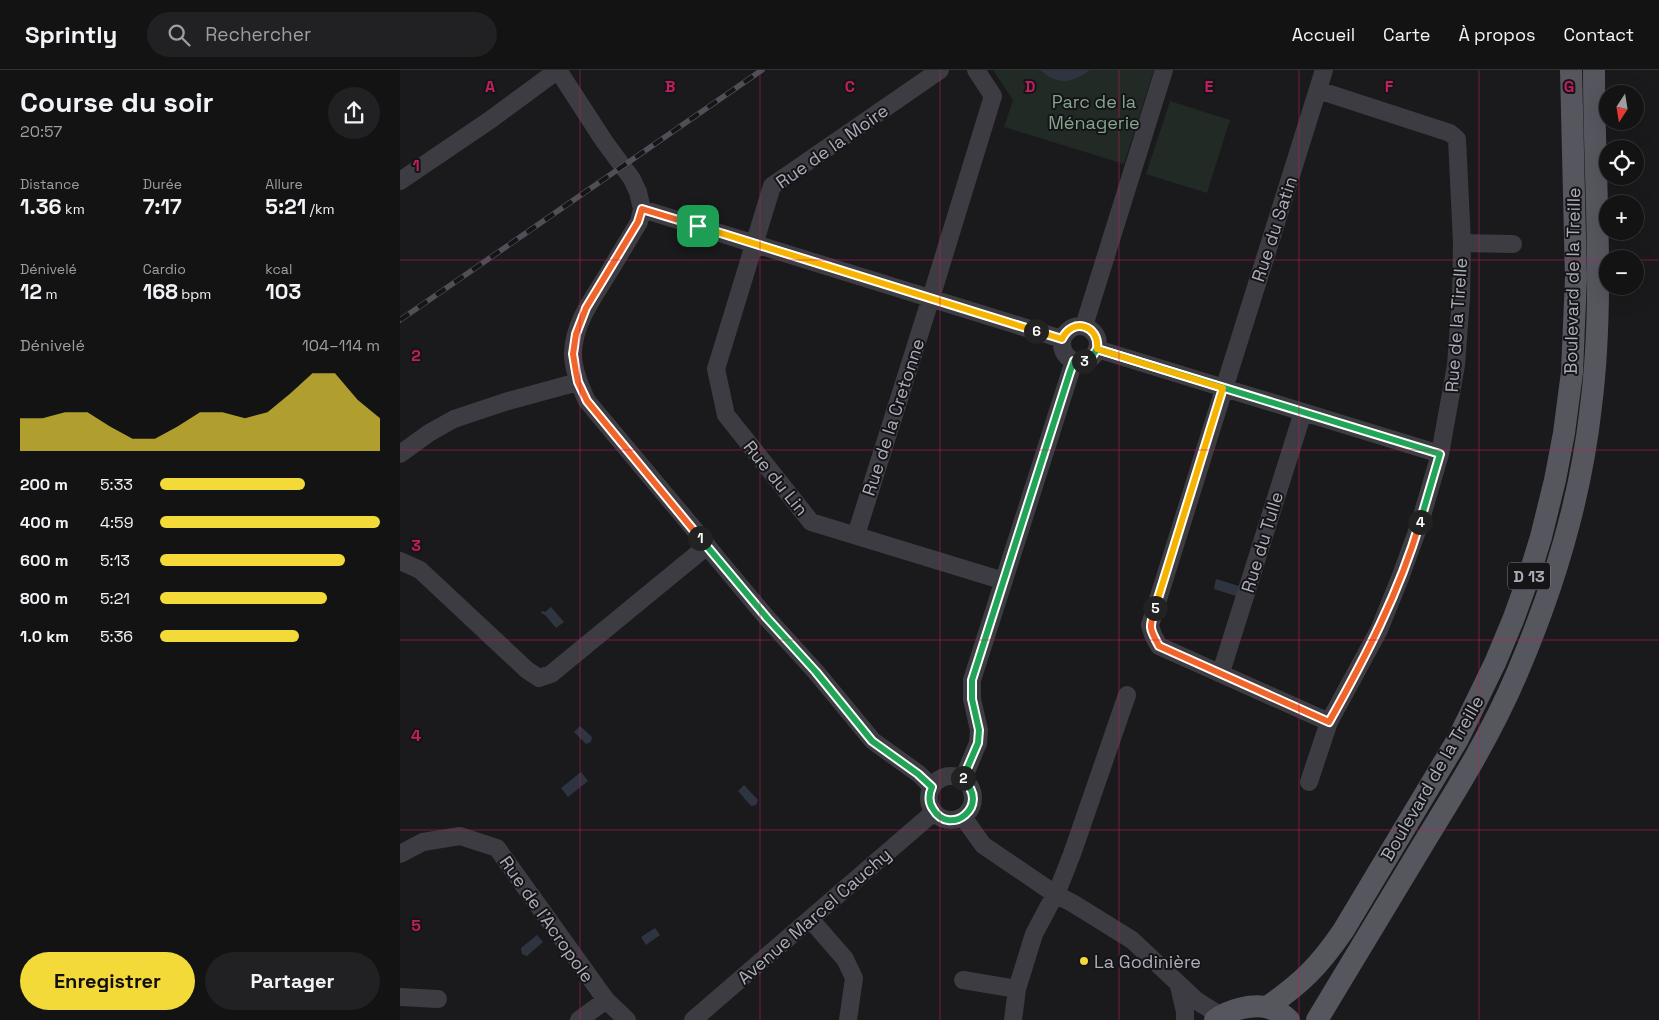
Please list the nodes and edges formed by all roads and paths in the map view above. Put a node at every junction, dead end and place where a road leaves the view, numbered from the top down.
1 (558, 70) edge
2 (940, 70) edge
3 (976, 70) edge
4 (1164, 70) edge
5 (1324, 70) edge
6 (1571, 70) edge
7 (1594, 70) edge
8 (1318, 90) junction
9 (400, 181) edge
10 (642, 209) junction
11 (1462, 243) junction
12 (754, 244) junction
13 (1512, 244) dead end
14 (931, 298) junction
15 (1084, 326) junction
16 (1062, 339) junction
17 (1097, 349) junction
18 (1074, 361) junction
19 (578, 382) junction
20 (1223, 388) junction
21 (1302, 412) junction
22 (400, 454) edge
23 (1440, 454) junction
24 (856, 535) junction
25 (707, 546) junction
26 (400, 561) edge
27 (1004, 581) junction
28 (1219, 672) junction
29 (1127, 695) dead end
30 (1329, 722) junction
31 (963, 780) junction
32 (1309, 782) dead end
33 (932, 787) junction
34 (934, 812) junction
35 (964, 817) junction
36 (400, 854) edge
37 (1055, 894) junction
38 (811, 920) junction
39 (963, 980) dead end
40 (1179, 986) junction
41 (1017, 988) junction
42 (400, 997) edge
43 (438, 999) dead end
44 (606, 1000) junction
45 (1267, 1007) junction
46 (1218, 1018) edge
47 (579, 1020) edge
48 (627, 1020) edge
49 (693, 1020) edge
50 (848, 1020) edge
51 (1013, 1020) edge
52 (1185, 1020) edge
53 (1289, 1020) edge
54 (1317, 1020) edge

1 - 9 street
1 - 10 street
2 - 12 street, Rue de la Moire
3 - 14 street
4 - 15 street
5 - 8 street, Rue du Satin
6 - 45 main road, Boulevard de la Treille / D 13
7 - 54 main road, Boulevard de la Treille / D 13
8 - 11 street, Rue de la Tirelle
8 - 20 street, Rue du Satin
10 - 12 street
10 - 19 street
11 - 13 street
11 - 23 street, Rue de la Tirelle
12 - 14 street
12 - 24 street, Rue du Lin
14 - 16 street
14 - 24 street, Rue de la Cretonne
15 - 16 street
15 - 17 street
16 - 18 street
17 - 18 street
17 - 20 street
18 - 27 street
19 - 22 street
19 - 25 street
20 - 21 street
20 - 28 street, Rue du Satin
21 - 23 street
21 - 28 street, Rue du Tulle
23 - 30 street, Rue de la Tirelle
24 - 27 street, Rue du Lin
25 - 26 street
25 - 33 street
27 - 31 street
28 - 30 street, Rue du Satin
29 - 37 street
30 - 32 street, Rue de la Tirelle
31 - 33 street
31 - 35 street
33 - 34 street
34 - 35 street
34 - 38 street, Avenue Marcel Cauchy
35 - 37 street
36 - 44 street, Rue de l’Acropole
37 - 40 street
37 - 41 street
38 - 49 street, Avenue Marcel Cauchy
38 - 50 street
39 - 41 street
40 - 46 street
40 - 52 street
41 - 51 street
42 - 43 street
44 - 47 street
44 - 48 street, Rue de l’Acropole
45 - 46 main road
45 - 53 main road

